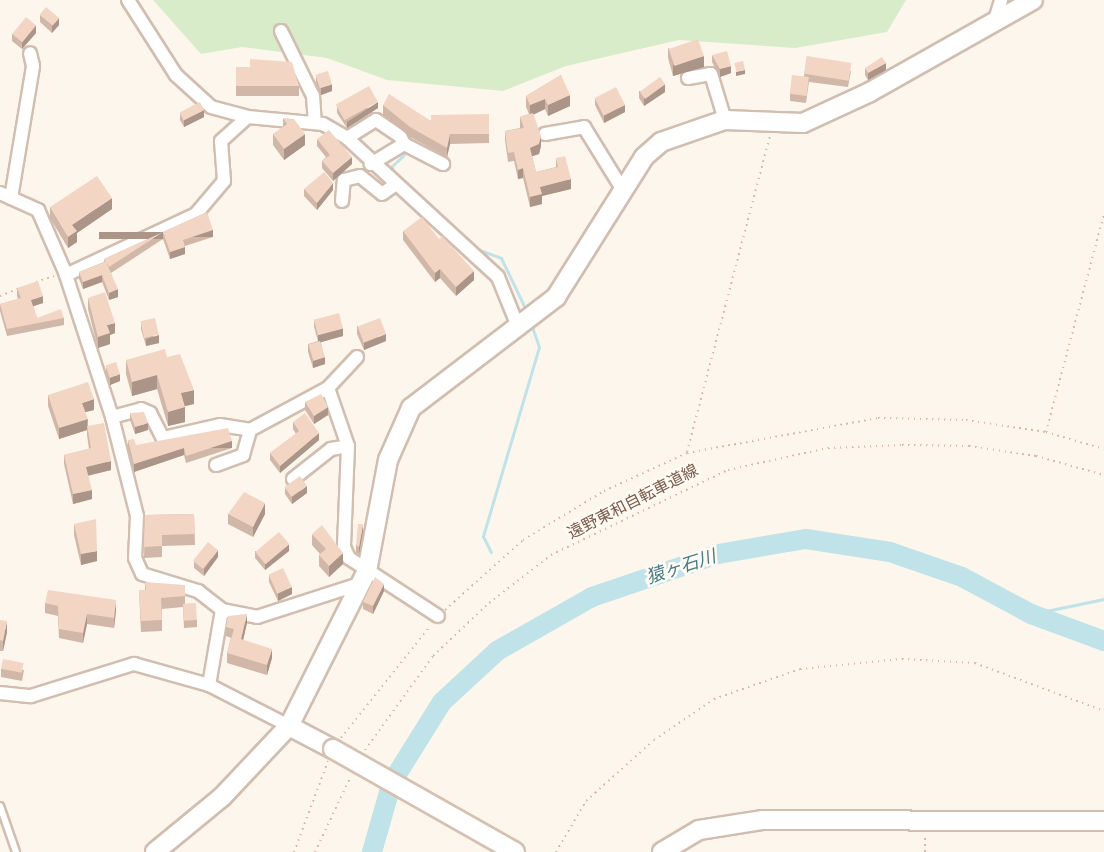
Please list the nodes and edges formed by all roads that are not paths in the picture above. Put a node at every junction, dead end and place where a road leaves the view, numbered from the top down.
1 (128, 0) edge
2 (1001, 0) edge
3 (1033, 0) edge
4 (995, 20) junction
5 (281, 31) dead end
6 (30, 53) dead end
7 (688, 78) dead end
8 (248, 117) junction
9 (725, 120) junction
10 (315, 123) junction
11 (545, 134) dead end
12 (347, 138) junction
13 (404, 144) junction
14 (371, 164) junction
15 (443, 164) dead end
16 (393, 186) junction
17 (621, 188) junction
18 (5, 195) edge
19 (342, 201) dead end
20 (66, 274) junction
21 (519, 329) junction
22 (357, 357) dead end
23 (328, 388) junction
24 (112, 417) junction
25 (250, 430) junction
26 (348, 446) junction
27 (216, 465) dead end
28 (293, 479) edge
29 (365, 575) junction
30 (222, 610) junction
31 (438, 616) road end
32 (209, 685) junction
33 (0, 693) edge
34 (289, 726) junction
35 (0, 806) edge
36 (1104, 821) edge
37 (16, 852) edge
38 (155, 852) edge
39 (515, 852) edge
40 (662, 852) edge

1 - 8 street
2 - 4 street
3 - 4 street
4 - 9 street
5 - 10 street
6 - 18 street
7 - 9 street
8 - 10 street
8 - 20 street
9 - 17 street
10 - 12 street
11 - 17 street
12 - 13 street
12 - 14 street
13 - 14 street
13 - 15 street
14 - 16 street
16 - 19 street
16 - 21 street
17 - 21 street
18 - 20 street
20 - 24 street
21 - 29 street
22 - 23 street
23 - 25 street
23 - 26 street
24 - 25 street
24 - 30 street
25 - 27 street
26 - 28 street
26 - 29 street
29 - 30 street
29 - 31 street
29 - 34 street
30 - 32 street
32 - 33 street
32 - 34 street
34 - 38 street
34 - 39 street, bridge
35 - 37 lane
36 - 40 street

